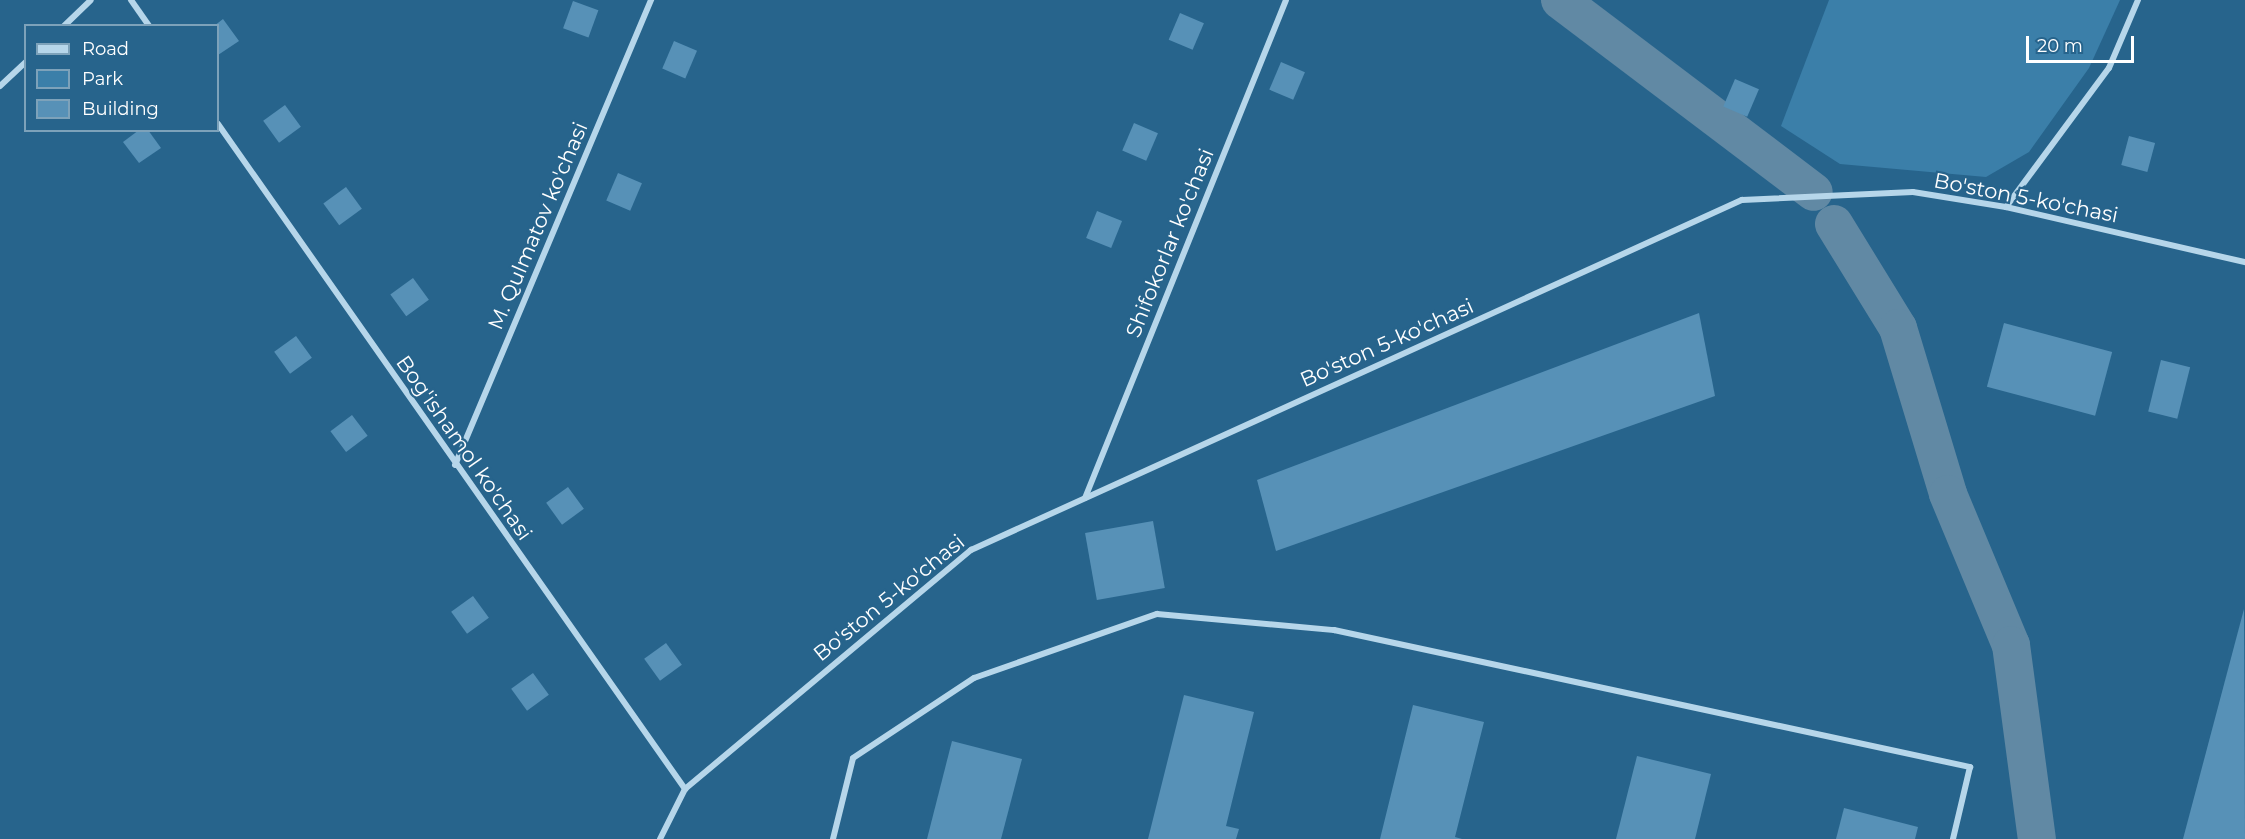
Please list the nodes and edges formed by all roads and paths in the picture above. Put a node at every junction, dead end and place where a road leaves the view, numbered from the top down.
1 (91, 0) edge
2 (131, 0) edge
3 (651, 0) edge
4 (1286, 0) edge
5 (2138, 0) edge
6 (66, 24) edge
7 (148, 24) edge
8 (24, 64) edge
9 (0, 86) edge
10 (219, 125) edge
11 (2006, 207) junction
12 (2245, 262) edge
13 (455, 465) junction
14 (1085, 498) junction
15 (685, 789) junction
16 (660, 839) edge
17 (833, 839) edge
18 (1953, 839) edge

1 - 6 street
2 - 7 street
3 - 13 street, M. Qulmatov ko'chasi
4 - 14 street, Shifokorlar ko'chasi
5 - 11 street
8 - 9 street
10 - 13 street, Bog'ishamol ko'chasi
11 - 12 street, Bo'ston 5-ko'chasi
11 - 14 street, Bo'ston 5-ko'chasi
13 - 15 street, Bog'ishamol ko'chasi
14 - 15 street, Bo'ston 5-ko'chasi
15 - 16 street, Bo'ston 5-ko'chasi
17 - 18 street

